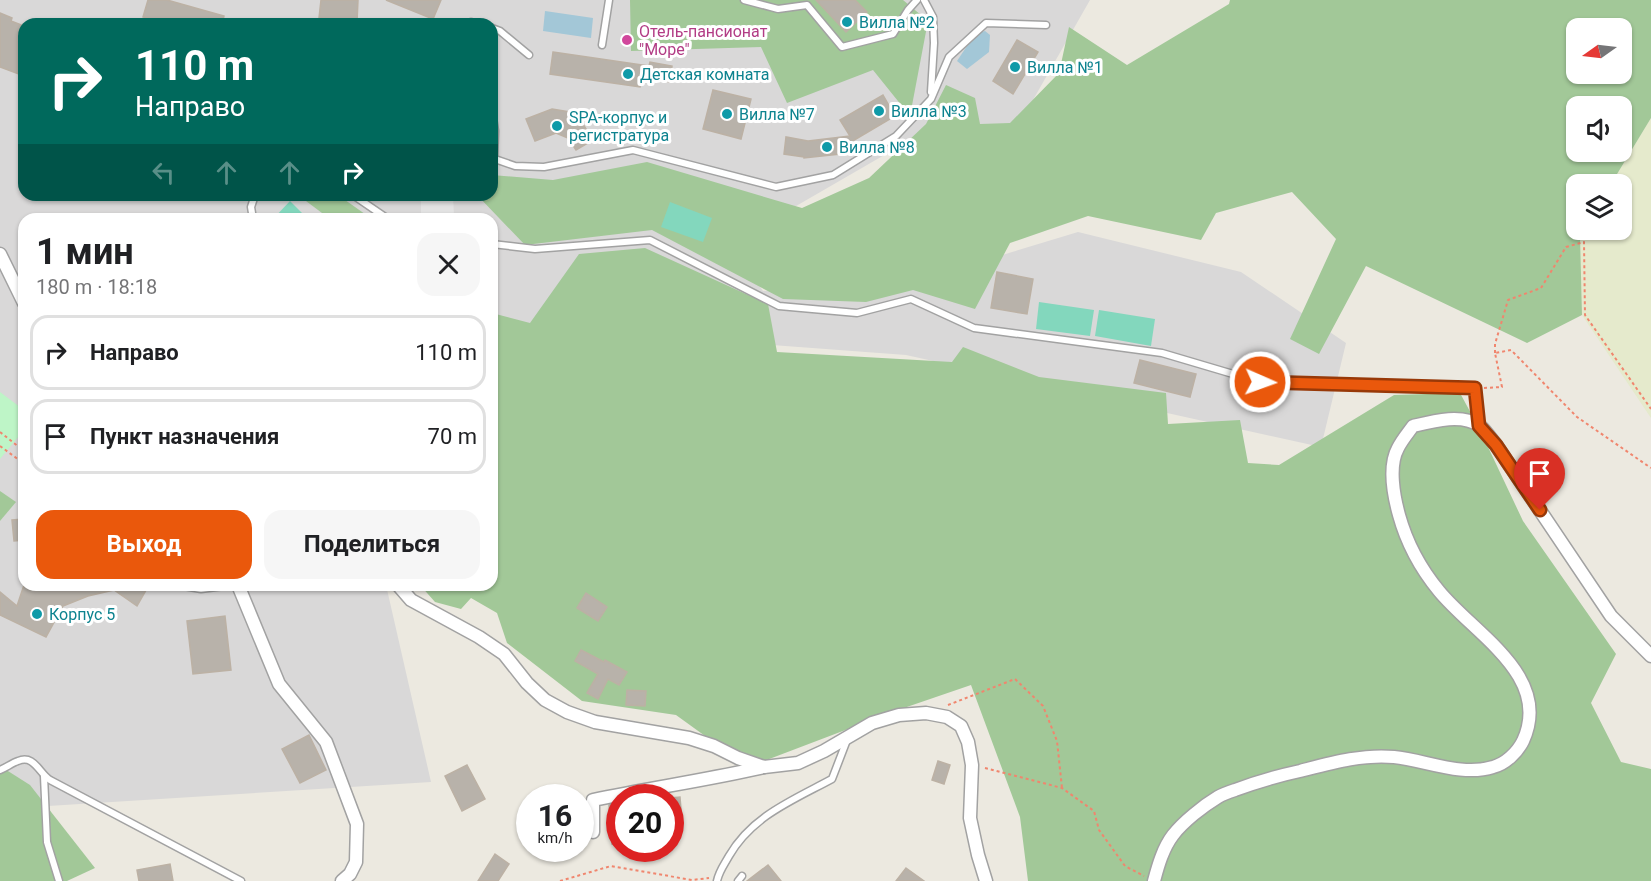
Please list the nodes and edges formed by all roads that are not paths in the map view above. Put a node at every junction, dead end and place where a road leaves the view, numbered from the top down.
1 (609, 0) edge
2 (744, 0) edge
3 (917, 0) edge
4 (924, 0) edge
5 (1046, 25) dead end
6 (498, 30) edge
7 (602, 45) dead end
8 (529, 55) dead end
9 (931, 99) junction
10 (498, 160) edge
11 (362, 201) edge
12 (379, 213) edge
13 (498, 245) edge
14 (0, 254) edge
15 (18, 291) edge
16 (1479, 426) junction
17 (240, 591) edge
18 (403, 591) edge
19 (1651, 656) edge
20 (849, 737) junction
21 (764, 767) junction
22 (0, 770) edge
23 (44, 776) junction
24 (594, 800) edge
25 (717, 879) edge
26 (59, 881) edge
27 (241, 881) edge
28 (342, 881) edge
29 (986, 881) edge
30 (1153, 881) edge

1 - 7 lane
2 - 3 lane
4 - 9 lane
5 - 9 lane
6 - 8 lane
9 - 10 lane
11 - 12 lane
13 - 16 lane
14 - 15 street
16 - 19 street
16 - 30 street
17 - 28 street
18 - 21 street
20 - 21 street
20 - 25 lane
20 - 29 street
21 - 24 street
22 - 23 lane
23 - 26 lane
23 - 27 lane

